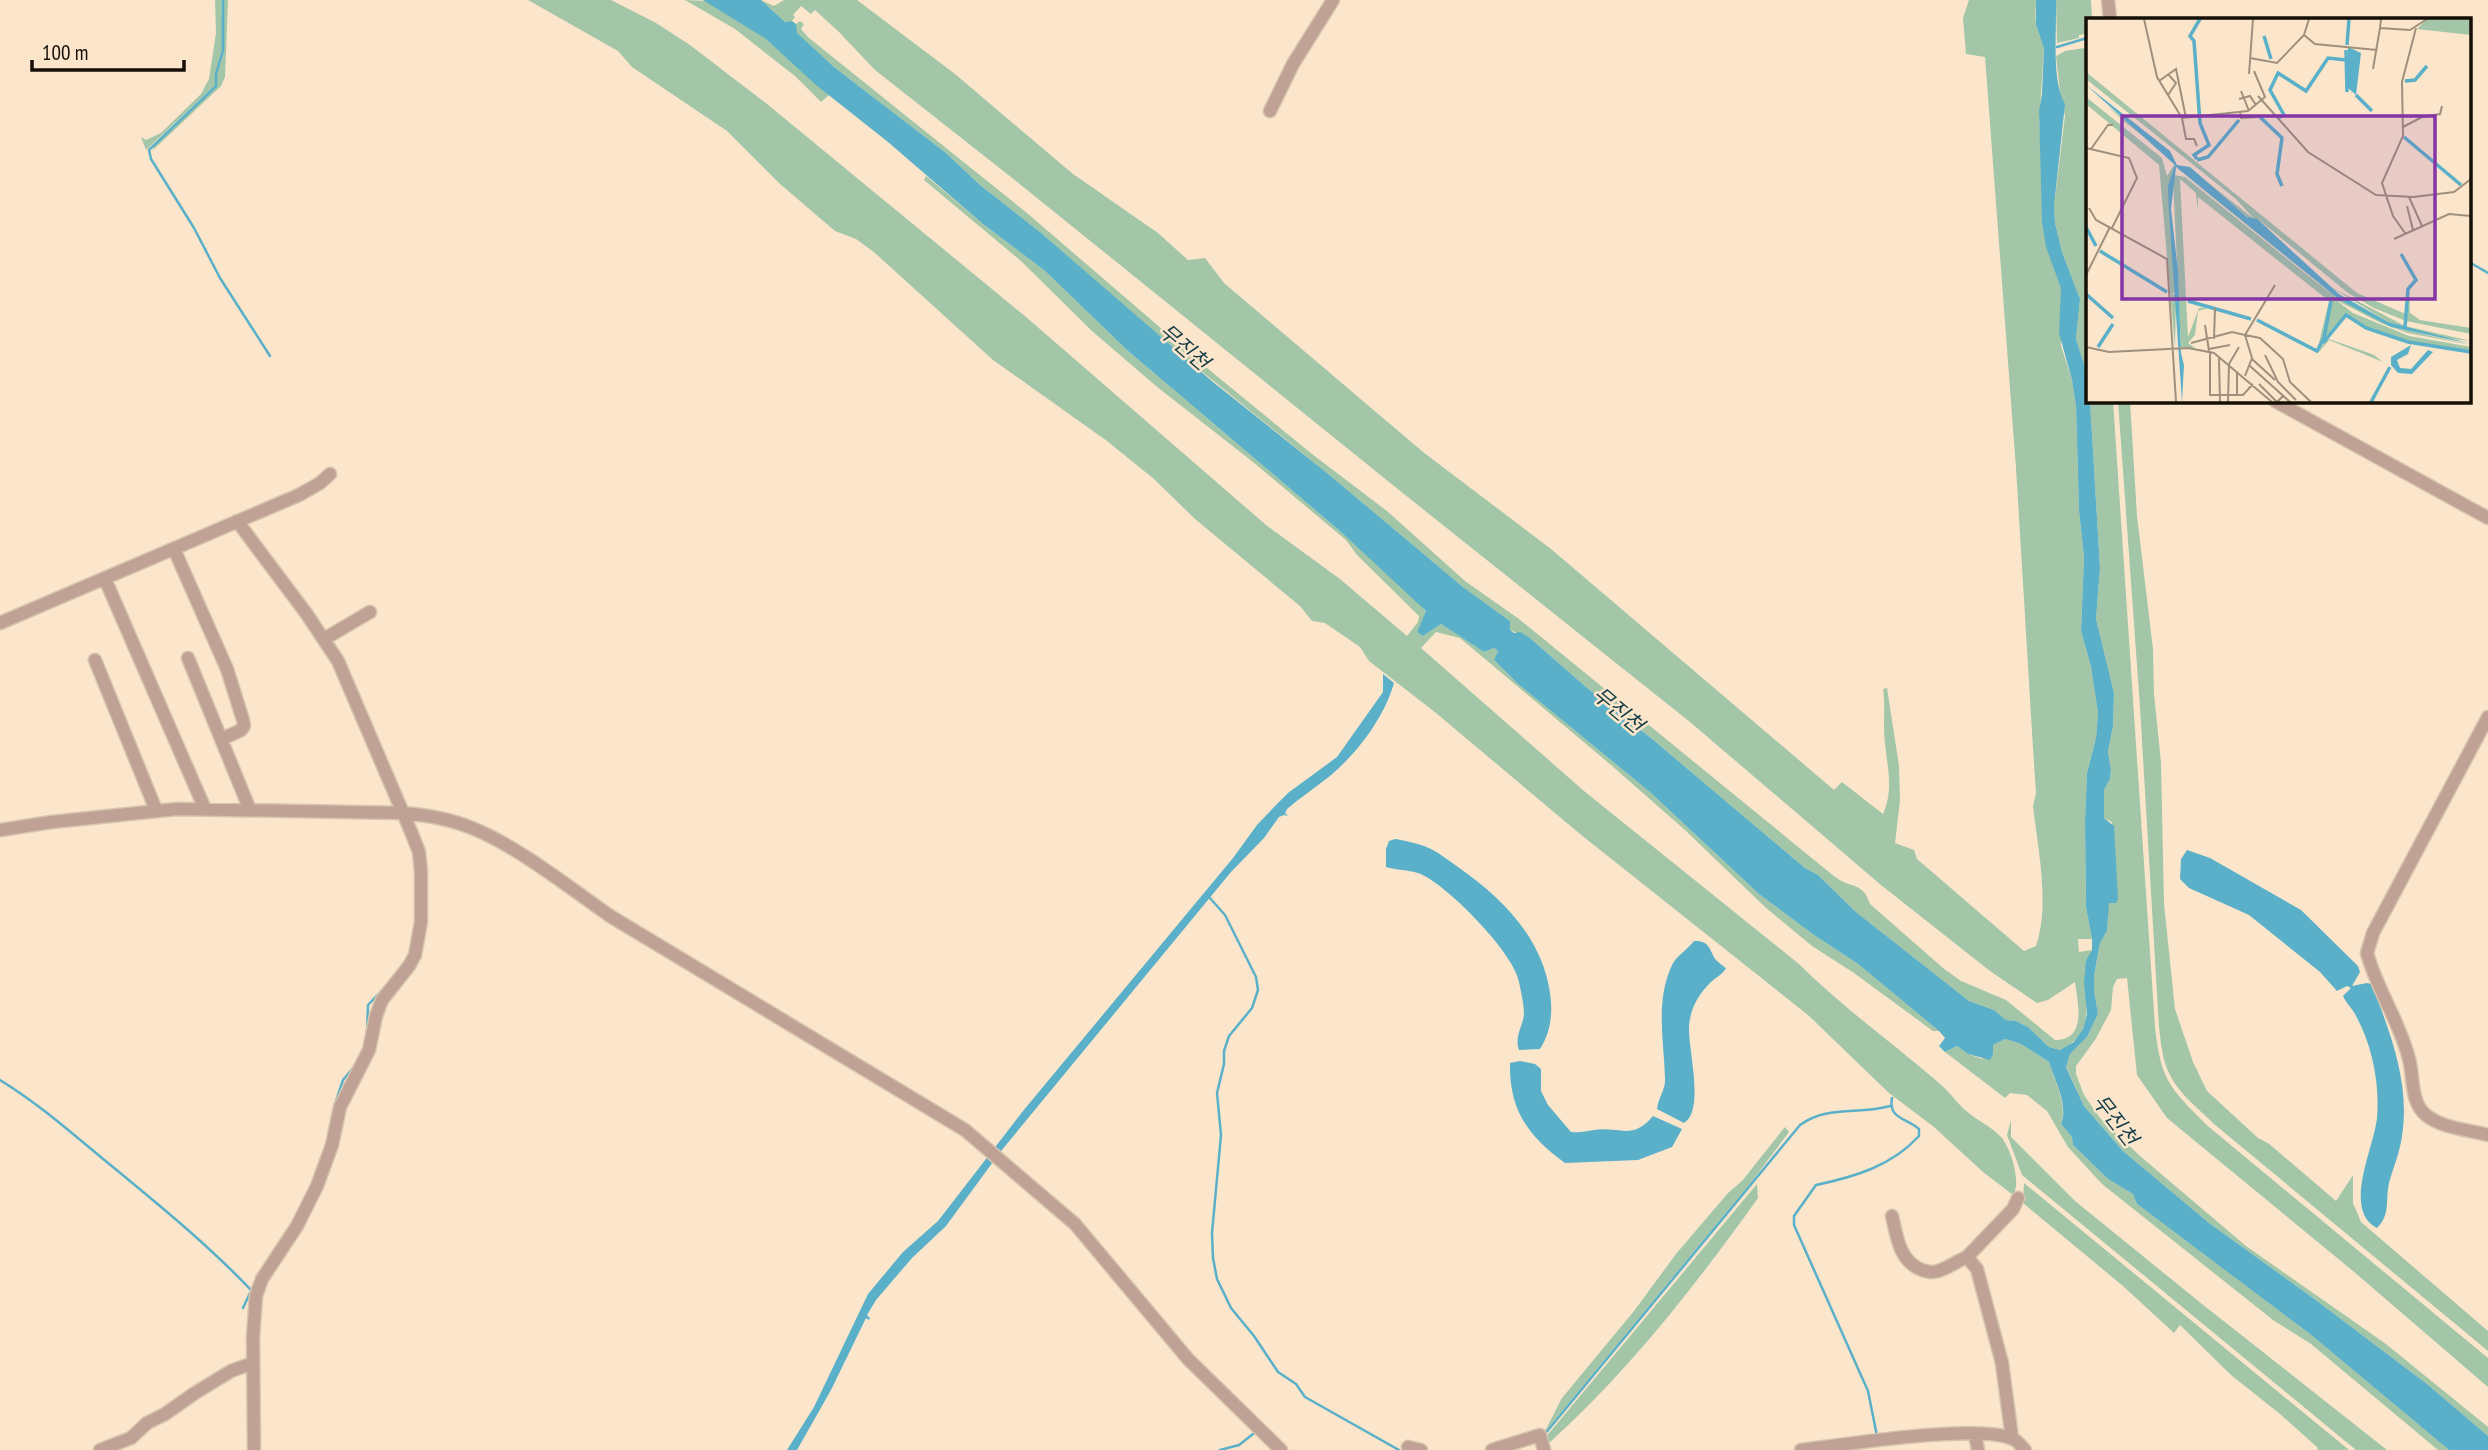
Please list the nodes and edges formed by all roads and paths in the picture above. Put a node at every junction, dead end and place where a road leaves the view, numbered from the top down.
1 (1334, 0) edge
2 (2108, 0) edge
3 (2110, 18) edge
4 (1270, 111) dead end
5 (2277, 402) edge
6 (330, 474) dead end
7 (2488, 518) edge
8 (237, 521) junction
9 (174, 549) junction
10 (105, 579) junction
11 (370, 612) dead end
12 (0, 623) edge
13 (324, 639) junction
14 (188, 658) dead end
15 (95, 660) dead end
16 (2488, 717) edge
17 (222, 740) junction
18 (205, 809) junction
19 (156, 810) junction
20 (250, 810) junction
21 (403, 813) junction
22 (0, 830) edge
23 (2488, 1135) edge
24 (2018, 1198) dead end
25 (1892, 1216) dead end
26 (1967, 1257) junction
27 (253, 1363) junction
28 (1976, 1434) junction
29 (2011, 1438) junction
30 (1542, 1442) edge
31 (1408, 1447) dead end
32 (100, 1450) edge
33 (254, 1450) edge
34 (1281, 1450) edge
35 (1421, 1450) edge
36 (1492, 1450) edge
37 (1801, 1450) edge
38 (1978, 1450) edge
39 (2025, 1450) edge

1 - 4 street
2 - 3 street
5 - 7 street
6 - 8 street
8 - 9 street
8 - 13 street
9 - 10 street
9 - 17 street
10 - 12 street
10 - 18 street
11 - 13 street
13 - 21 street
14 - 17 street
15 - 19 street
16 - 23 street
17 - 20 street
18 - 19 street
18 - 20 street
19 - 22 street
20 - 21 street
21 - 27 street
21 - 34 street
24 - 26 street
25 - 26 street
26 - 29 street
27 - 32 street
27 - 33 street
28 - 29 street
28 - 37 street
28 - 38 street
29 - 39 street
30 - 36 street
31 - 35 street

